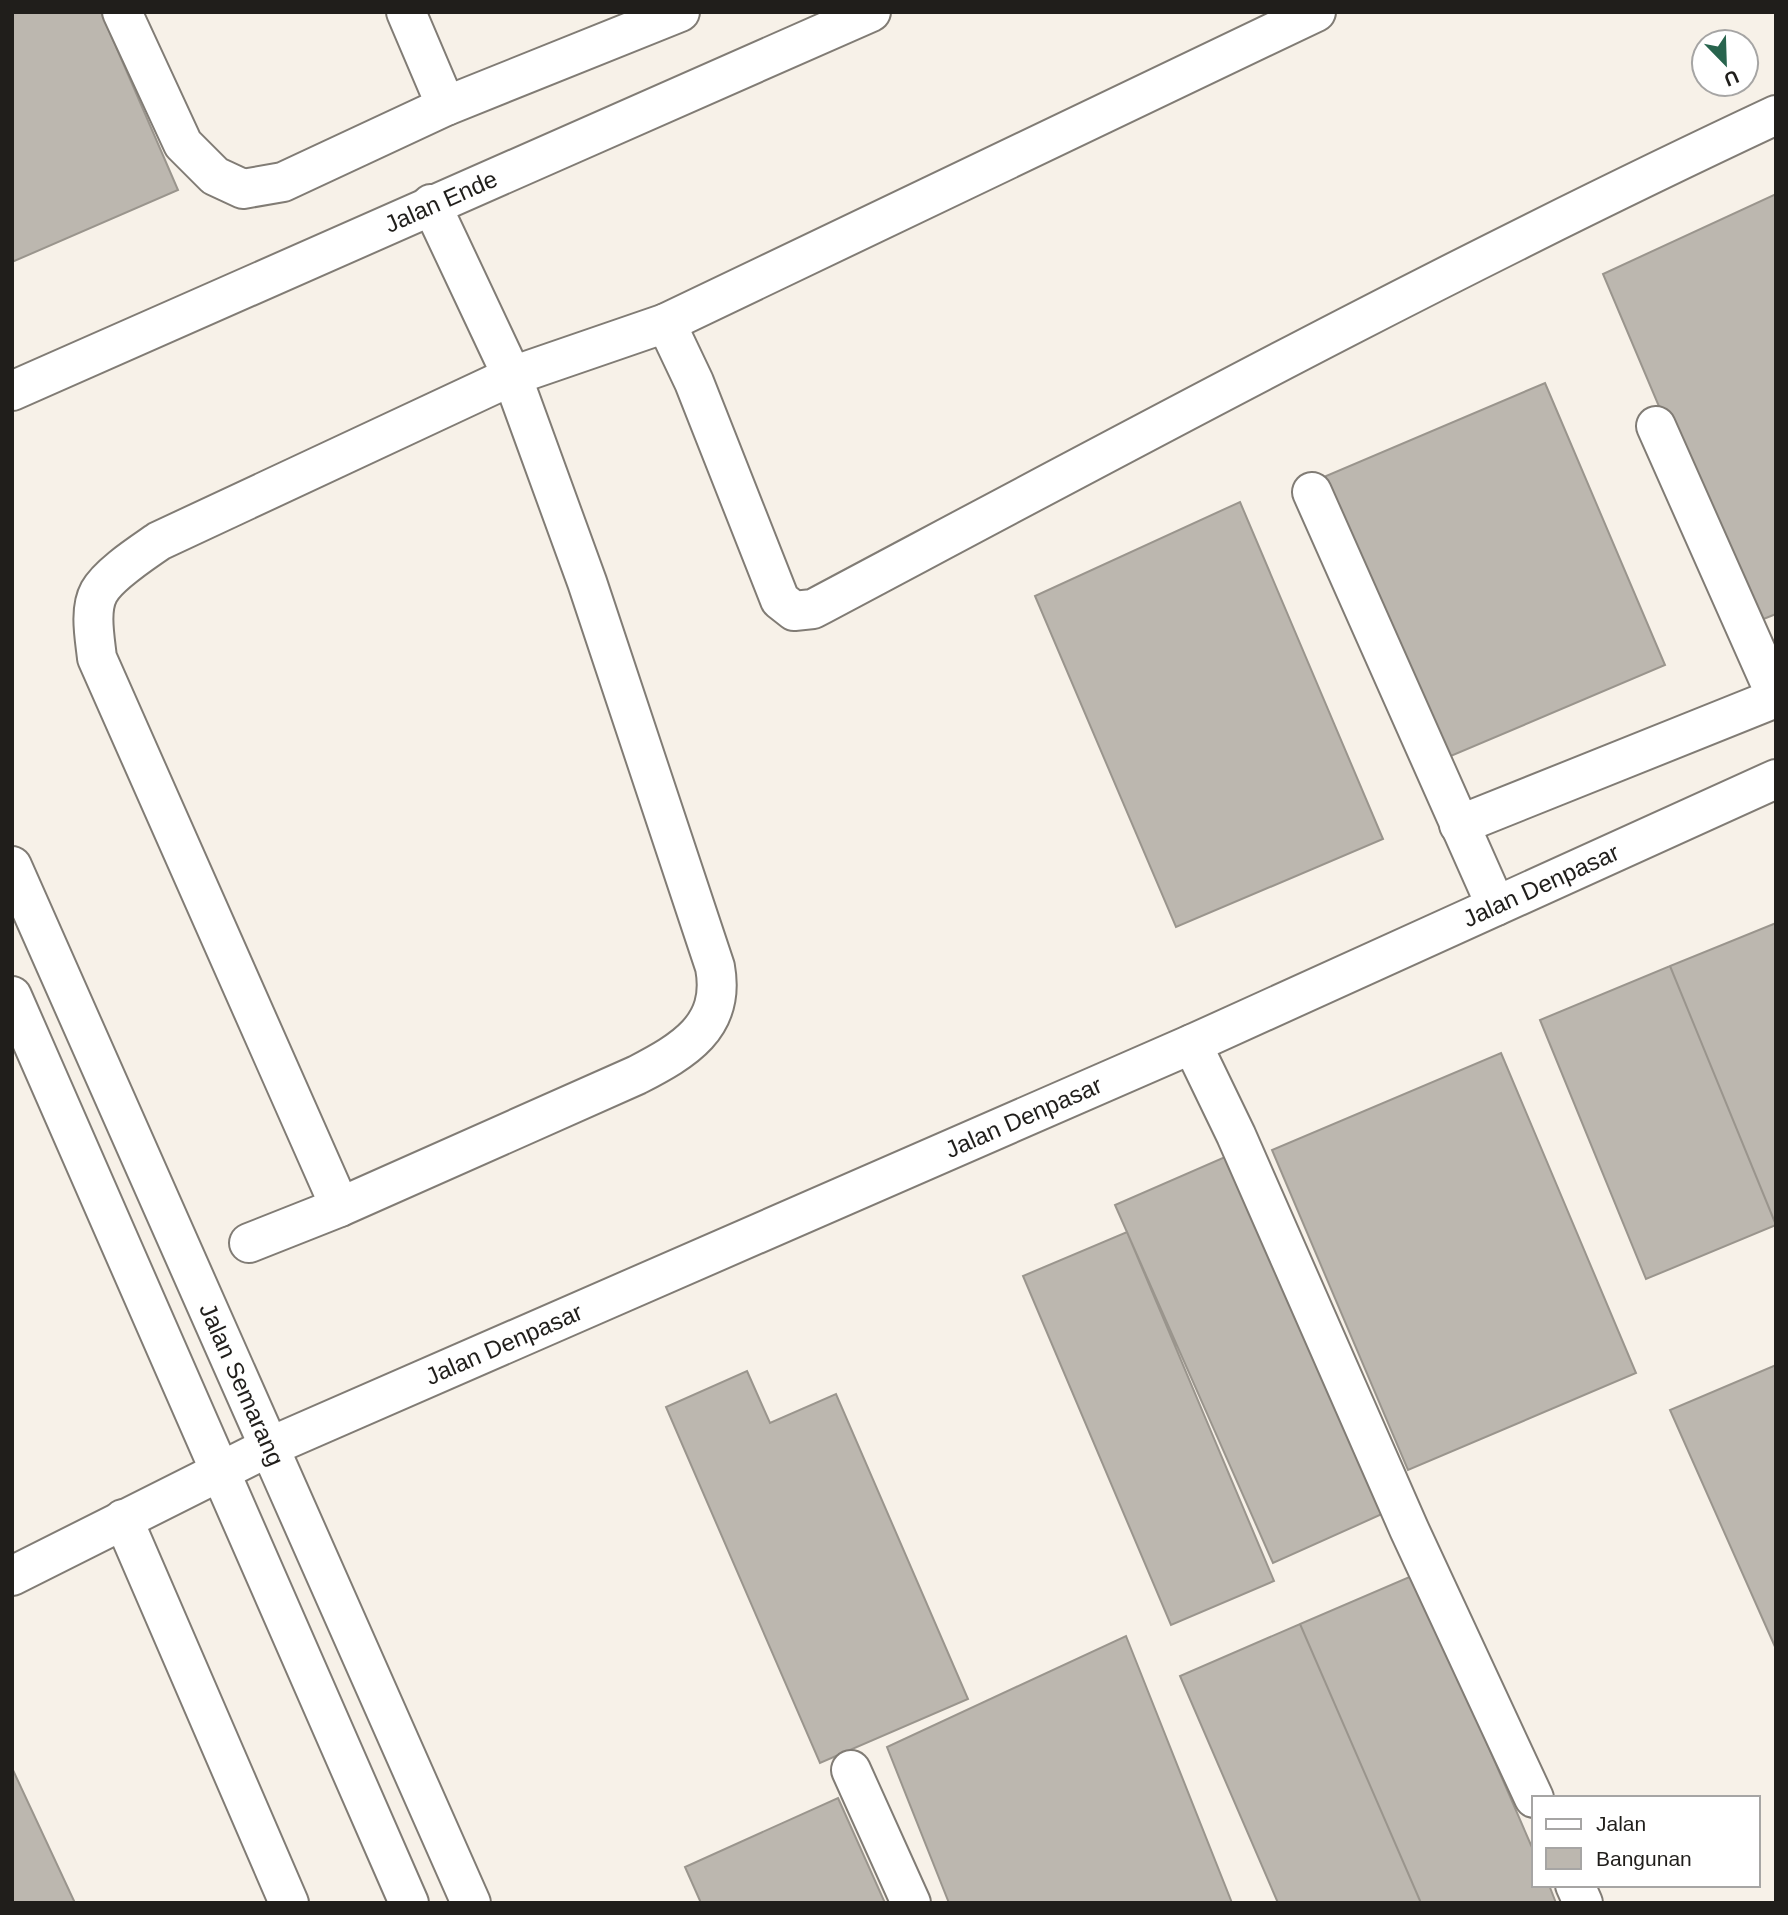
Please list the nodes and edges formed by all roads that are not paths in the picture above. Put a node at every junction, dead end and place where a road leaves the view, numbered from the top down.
1 (122, 12) edge
2 (406, 12) edge
3 (871, 12) edge
4 (1316, 12) edge
5 (667, 15) edge
6 (446, 106) junction
7 (1776, 115) edge
8 (431, 204) junction
9 (666, 323) junction
10 (512, 376) junction
11 (12, 391) edge
12 (1656, 426) dead end
13 (1312, 492) dead end
14 (1776, 697) edge
15 (1776, 779) edge
16 (1459, 825) junction
17 (12, 866) edge
18 (1496, 906) junction
19 (52, 957) junction
20 (12, 974) edge
21 (12, 996) edge
22 (1192, 1044) junction
23 (340, 1207) junction
24 (249, 1243) dead end
25 (269, 1447) junction
26 (219, 1470) junction
27 (123, 1519) junction
28 (12, 1576) edge
29 (851, 1770) dead end
30 (1533, 1796) edge
31 (1576, 1887) edge
32 (289, 1903) edge
33 (409, 1903) edge
34 (471, 1903) edge
35 (911, 1903) edge
36 (1583, 1903) edge

1 - 6 lane
2 - 6 lane
3 - 8 lane, Jalan Ende
4 - 9 lane
5 - 6 lane
7 - 9 lane
8 - 10 lane
8 - 11 lane, Jalan Ende
9 - 10 lane
10 - 23 lane
10 - 23 lane
12 - 14 lane
13 - 16 lane
14 - 16 lane
15 - 18 lane, Jalan Denpasar
16 - 18 lane
17 - 19 lane, Jalan Semarang
18 - 22 lane, Jalan Denpasar
19 - 20 lane
19 - 25 lane, Jalan Semarang
21 - 26 lane
22 - 25 lane, Jalan Denpasar
22 - 30 lane
23 - 24 lane
25 - 26 lane, Jalan Denpasar
25 - 34 lane, Jalan Semarang
26 - 27 lane, Jalan Denpasar
26 - 33 lane
27 - 28 lane, Jalan Denpasar
27 - 32 lane
29 - 35 lane
31 - 36 lane

